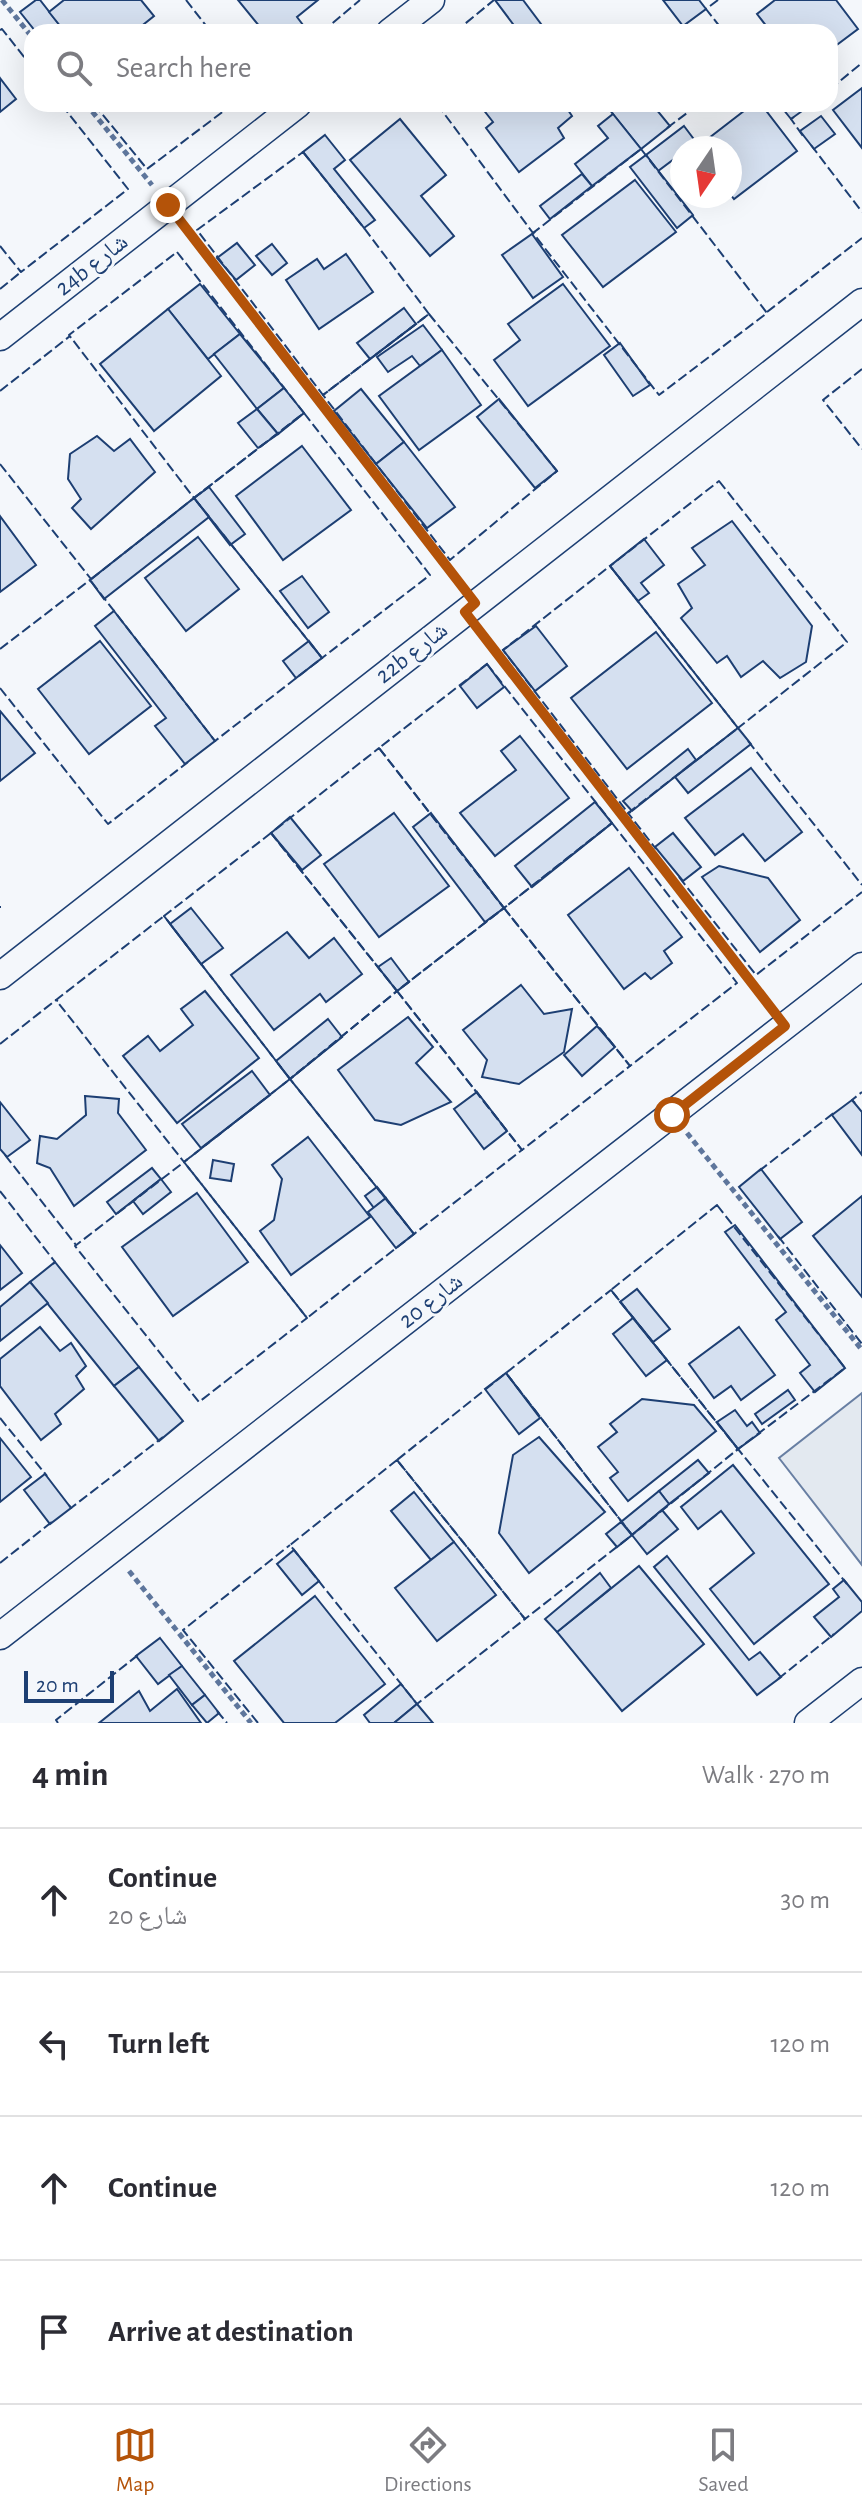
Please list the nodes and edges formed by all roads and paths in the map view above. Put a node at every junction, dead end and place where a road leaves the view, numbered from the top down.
1 (2, 0) edge
2 (431, 0) edge
3 (400, 24) edge
4 (24, 27) edge
5 (92, 112) edge
6 (288, 112) edge
7 (168, 205) junction
8 (862, 302) edge
9 (0, 337) edge
10 (470, 608) junction
11 (862, 966) edge
12 (0, 976) edge
13 (785, 1026) junction
14 (672, 1115) junction
15 (862, 1350) edge
16 (111, 1548) junction
17 (0, 1636) edge
18 (862, 1681) edge
19 (251, 1723) edge
20 (808, 1723) edge

1 - 4 path
2 - 3 street
5 - 7 path
6 - 7 street, 24b شارع
7 - 9 street, 24b شارع
7 - 10 path
8 - 10 street, 22b شارع
10 - 12 street, 22b شارع
10 - 13 path
11 - 13 street, شارع 20
13 - 14 street, شارع 20
14 - 15 path
14 - 16 street, شارع 20
16 - 17 street, شارع 20
16 - 19 path
18 - 20 street

